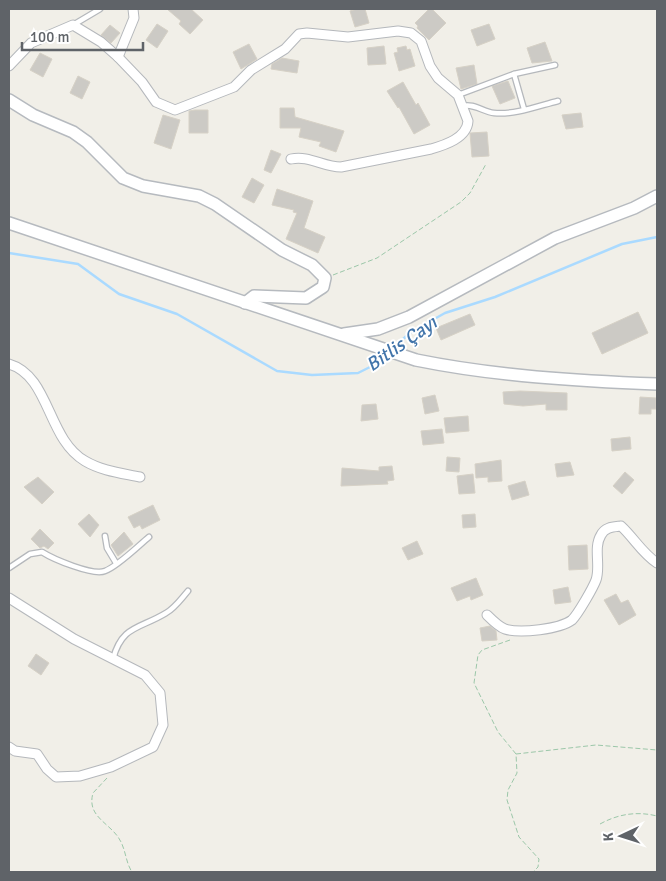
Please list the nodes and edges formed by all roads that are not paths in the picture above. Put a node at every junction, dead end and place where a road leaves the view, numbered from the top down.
1 (100, 9) edge
2 (133, 9) edge
3 (73, 25) junction
4 (118, 58) junction
5 (555, 65) dead end
6 (9, 66) edge
7 (514, 74) junction
8 (458, 95) junction
9 (9, 100) edge
10 (558, 102) dead end
11 (463, 106) junction
12 (524, 109) junction
13 (290, 159) dead end
14 (657, 196) edge
15 (9, 223) edge
16 (245, 303) junction
17 (342, 335) junction
18 (9, 364) edge
19 (657, 384) edge
20 (140, 477) dead end
21 (105, 536) dead end
22 (149, 537) dead end
23 (657, 562) edge
24 (116, 563) junction
25 (9, 568) edge
26 (188, 591) dead end
27 (9, 598) edge
28 (487, 615) dead end
29 (113, 661) junction
30 (9, 747) edge

1 - 3 lane
2 - 4 street
3 - 4 street
3 - 6 street
4 - 8 street
5 - 7 lane
7 - 8 lane
7 - 12 lane
8 - 11 street
9 - 16 street
10 - 12 lane
11 - 12 lane
11 - 13 street
14 - 17 street
15 - 16 street
16 - 17 street
17 - 19 street
18 - 20 street
21 - 24 lane
22 - 24 lane
23 - 28 street
24 - 25 lane
26 - 29 lane
27 - 29 street
29 - 30 street

